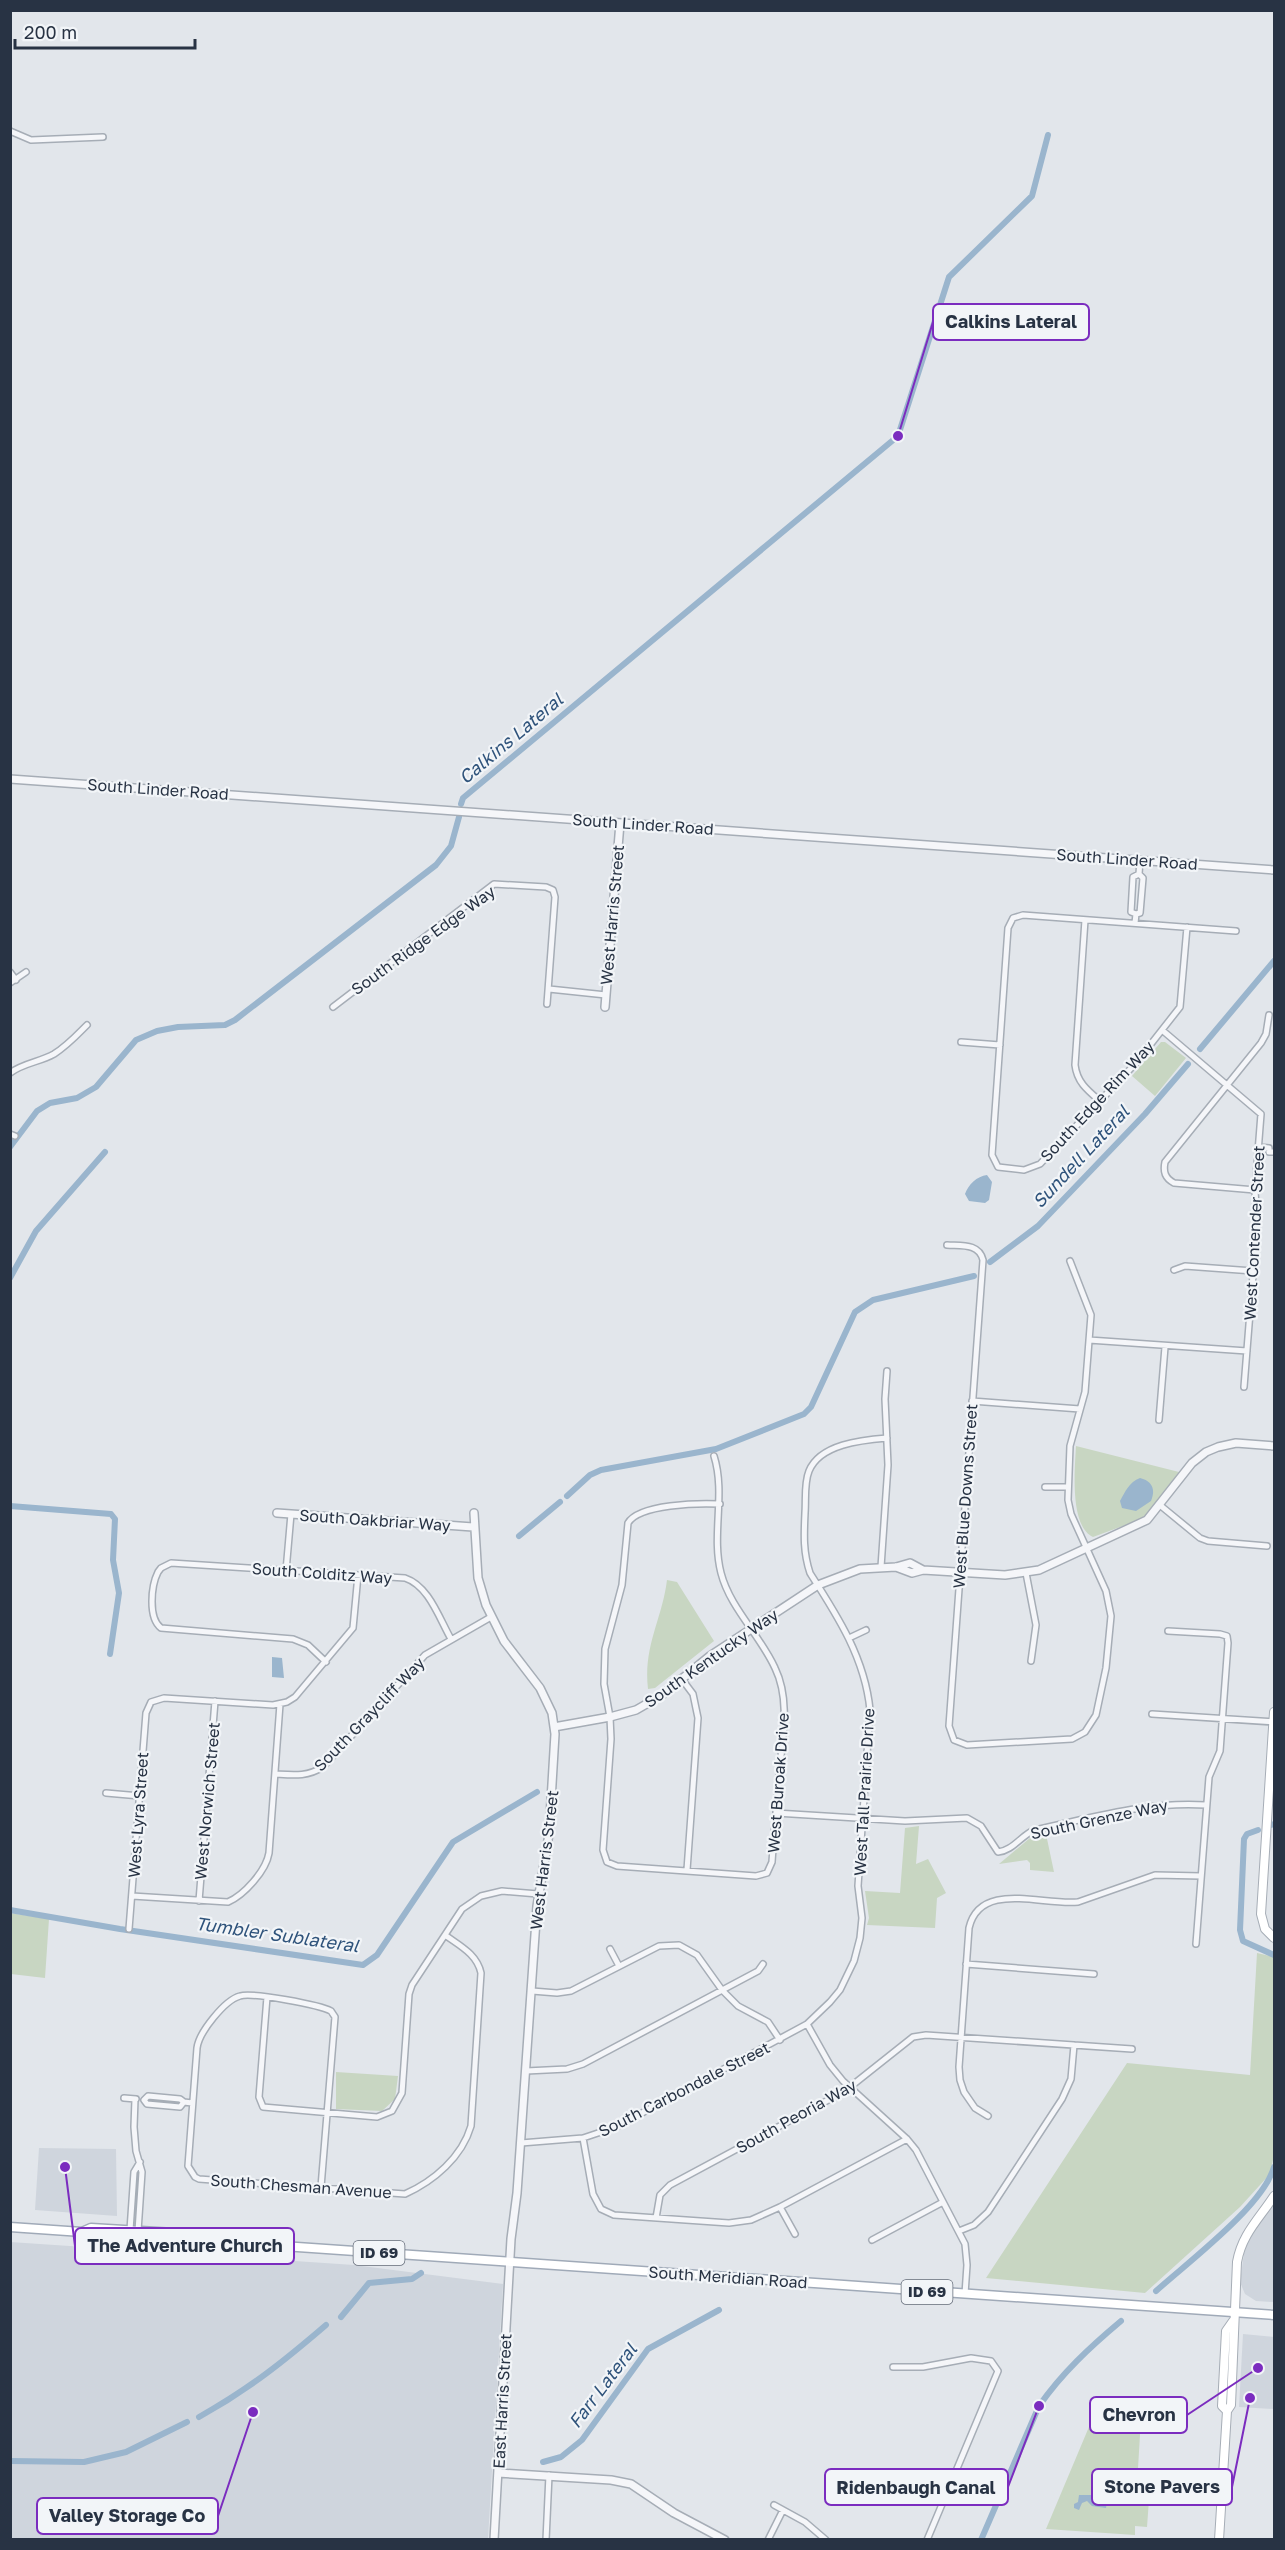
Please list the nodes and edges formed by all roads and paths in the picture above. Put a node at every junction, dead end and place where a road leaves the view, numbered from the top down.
1 (10, 131) edge
2 (103, 137) dead end
3 (10, 779) edge
4 (620, 823) junction
5 (1140, 860) junction
6 (1275, 870) edge
7 (1139, 874) junction
8 (1136, 914) junction
9 (1085, 920) junction
10 (1135, 923) junction
11 (1187, 927) junction
12 (1236, 931) dead end
13 (10, 972) edge
14 (26, 972) dead end
15 (14, 981) edge
16 (549, 989) junction
17 (606, 995) junction
18 (547, 1004) dead end
19 (333, 1007) dead end
20 (605, 1007) dead end
21 (1269, 1015) dead end
22 (87, 1025) dead end
23 (1162, 1030) junction
24 (962, 1042) dead end
25 (1000, 1045) junction
26 (10, 1073) edge
27 (1228, 1085) junction
28 (1100, 1101) junction
29 (1275, 1144) edge
30 (1259, 1147) junction
31 (1269, 1148) junction
32 (1275, 1152) edge
33 (1255, 1190) junction
34 (947, 1245) dead end
35 (1070, 1261) dead end
36 (1174, 1270) dead end
37 (1253, 1271) junction
38 (1089, 1340) junction
39 (1165, 1347) junction
40 (1247, 1352) junction
41 (887, 1371) dead end
42 (1244, 1387) dead end
43 (972, 1401) junction
44 (1080, 1409) junction
45 (1159, 1420) dead end
46 (887, 1438) junction
47 (1275, 1446) edge
48 (714, 1456) dead end
49 (1045, 1487) dead end
50 (1067, 1487) junction
51 (720, 1504) junction
52 (1161, 1506) junction
53 (277, 1513) dead end
54 (474, 1513) dead end
55 (291, 1514) junction
56 (473, 1527) junction
57 (1266, 1546) dead end
58 (1087, 1549) junction
59 (881, 1567) junction
60 (286, 1571) junction
61 (960, 1572) junction
62 (1026, 1573) junction
63 (358, 1575) junction
64 (818, 1585) junction
65 (491, 1617) junction
66 (751, 1629) junction
67 (866, 1630) dead end
68 (1168, 1631) dead end
69 (849, 1638) junction
70 (451, 1639) junction
71 (1031, 1661) dead end
72 (326, 1662) junction
73 (681, 1678) junction
74 (215, 1701) junction
75 (280, 1704) junction
76 (1275, 1712) edge
77 (1152, 1714) dead end
78 (610, 1717) junction
79 (1222, 1719) junction
80 (1274, 1722) edge
81 (554, 1727) junction
82 (275, 1774) junction
83 (106, 1793) dead end
84 (140, 1796) junction
85 (1206, 1805) junction
86 (776, 1813) junction
87 (863, 1819) junction
88 (687, 1870) junction
89 (1201, 1876) junction
90 (538, 1894) junction
91 (132, 1896) junction
92 (199, 1901) junction
93 (129, 1929) dead end
94 (445, 1935) junction
95 (1275, 1938) edge
96 (1196, 1944) dead end
97 (610, 1949) dead end
98 (763, 1964) dead end
99 (966, 1964) junction
100 (619, 1966) junction
101 (1094, 1974) dead end
102 (722, 1990) junction
103 (532, 1991) junction
104 (267, 1997) junction
105 (807, 2024) junction
106 (961, 2037) junction
107 (780, 2040) junction
108 (1074, 2045) junction
109 (1132, 2049) dead end
110 (526, 2071) junction
111 (850, 2087) junction
112 (124, 2098) dead end
113 (135, 2099) junction
114 (192, 2103) junction
115 (327, 2114) junction
116 (988, 2116) dead end
117 (583, 2138) junction
118 (907, 2139) junction
119 (521, 2143) junction
120 (321, 2187) junction
121 (1275, 2196) edge
122 (943, 2202) junction
123 (780, 2207) junction
124 (656, 2218) junction
125 (10, 2227) edge
126 (134, 2230) junction
127 (959, 2231) junction
128 (84, 2233) junction
129 (795, 2235) dead end
130 (181, 2238) junction
131 (872, 2240) dead end
132 (509, 2262) junction
133 (965, 2294) junction
134 (1275, 2315) edge
135 (1233, 2317) junction
136 (893, 2367) dead end
137 (498, 2473) junction
138 (549, 2475) junction
139 (774, 2505) dead end
140 (783, 2510) junction
141 (494, 2540) edge
142 (546, 2540) edge
143 (726, 2540) edge
144 (768, 2540) edge
145 (826, 2540) edge
146 (927, 2540) edge
147 (1219, 2540) edge

1 - 2 street
3 - 4 street, South Linder Road
4 - 5 street, South Linder Road
4 - 17 street, West Harris Street
5 - 6 street, South Linder Road
5 - 7 street
7 - 8 street
7 - 8 street
8 - 10 street
9 - 10 street
9 - 25 street
9 - 28 street
10 - 11 street
11 - 12 street
11 - 23 street, South Edge Rim Way
13 - 15 street
14 - 15 street
16 - 17 street
16 - 18 street
16 - 19 street, South Ridge Edge Way
17 - 20 street, West Harris Street
21 - 27 street
22 - 26 street
23 - 27 street
23 - 28 street, South Edge Rim Way
24 - 25 street
25 - 28 street, South Edge Rim Way
27 - 30 street, West Contender Street
27 - 33 street
29 - 31 street
30 - 31 street
30 - 33 street, West Contender Street
31 - 32 street
33 - 37 street, West Contender Street
34 - 43 street, West Blue Downs Street
35 - 38 street
36 - 37 street
37 - 40 street, West Contender Street
38 - 39 street
38 - 44 street
39 - 40 street
39 - 45 street
40 - 42 street, West Contender Street
41 - 46 street
43 - 44 street
43 - 61 street, West Blue Downs Street
44 - 50 street
46 - 59 street
46 - 64 street, West Tall Prairie Drive
47 - 52 street, South Kentucky Way
48 - 51 street, West Buroak Drive
49 - 50 street
50 - 58 street
51 - 66 street, West Buroak Drive
51 - 78 street
52 - 57 street
52 - 58 street, South Kentucky Way
53 - 55 street, South Oakbriar Way
54 - 56 street, West Harris Street
55 - 56 street, South Oakbriar Way
55 - 60 street
56 - 65 street, West Harris Street
58 - 61 street, West Blue Downs Street
58 - 62 street, South Kentucky Way
59 - 61 street, South Kentucky Way
59 - 64 street, South Kentucky Way
60 - 63 street, South Colditz Way
60 - 72 street, South Colditz Way
61 - 62 street, South Kentucky Way
62 - 71 street
63 - 70 street, South Colditz Way
63 - 72 street
64 - 66 street, South Kentucky Way
64 - 69 street, West Tall Prairie Drive
65 - 70 street, South Graycliff Way
65 - 81 street, West Harris Street
66 - 73 street, South Kentucky Way
66 - 86 street, West Buroak Drive
67 - 69 street
68 - 79 street
69 - 87 street, West Tall Prairie Drive
70 - 82 street, South Graycliff Way
72 - 75 street
73 - 78 street, South Kentucky Way
73 - 88 street
74 - 75 street
74 - 84 street, West Lyra Street
74 - 92 street, West Norwich Street
75 - 82 street
76 - 80 main road
77 - 79 street
78 - 81 street, South Kentucky Way
78 - 88 street
79 - 80 street
79 - 85 street
80 - 95 main road
81 - 90 street, West Harris Street
82 - 92 street
83 - 84 street
84 - 91 street, West Lyra Street
85 - 87 street, South Grenze Way
85 - 89 street
86 - 87 street
86 - 88 street, West Buroak Drive
87 - 105 street, West Tall Prairie Drive
89 - 96 street
89 - 99 street
90 - 94 street
90 - 103 street, West Harris Street
91 - 92 street
91 - 93 street, West Lyra Street
94 - 115 street
94 - 120 street, South Chesman Avenue
97 - 100 street
98 - 102 street
99 - 101 street
99 - 106 street
100 - 102 street
100 - 103 street
102 - 107 street
102 - 110 street
103 - 110 street, West Harris Street
104 - 114 street
104 - 115 street
104 - 115 street
105 - 107 street, South Carbondale Street
105 - 111 street
106 - 108 street, South Peoria Way
106 - 111 street, South Peoria Way
106 - 116 street
107 - 117 street, South Carbondale Street
108 - 109 street, South Peoria Way
108 - 127 street
110 - 119 street, West Harris Street
111 - 118 street
111 - 124 street, South Peoria Way
112 - 113 street
113 - 114 street
113 - 126 street
114 - 120 street, South Chesman Avenue
115 - 120 street
117 - 119 street, South Carbondale Street
117 - 124 street
118 - 122 street
118 - 123 street
119 - 132 street, West Harris Street
121 - 135 main road
122 - 127 street
122 - 131 street
123 - 124 street
123 - 129 street
125 - 128 main road, South Meridian Road / ID 69
126 - 128 main road, South Meridian Road / ID 69
126 - 130 main road, South Meridian Road / ID 69
127 - 133 street
128 - 130 main road, South Meridian Road / ID 69
130 - 132 main road, South Meridian Road / ID 69
132 - 133 main road, South Meridian Road / ID 69
132 - 137 street, East Harris Street
133 - 135 main road, South Meridian Road / ID 69
134 - 135 main road, South Meridian Road / ID 69
135 - 147 main road
136 - 146 street
137 - 138 street
137 - 141 street, East Harris Street
138 - 142 street
138 - 143 street
139 - 140 street
140 - 144 street
140 - 145 street

